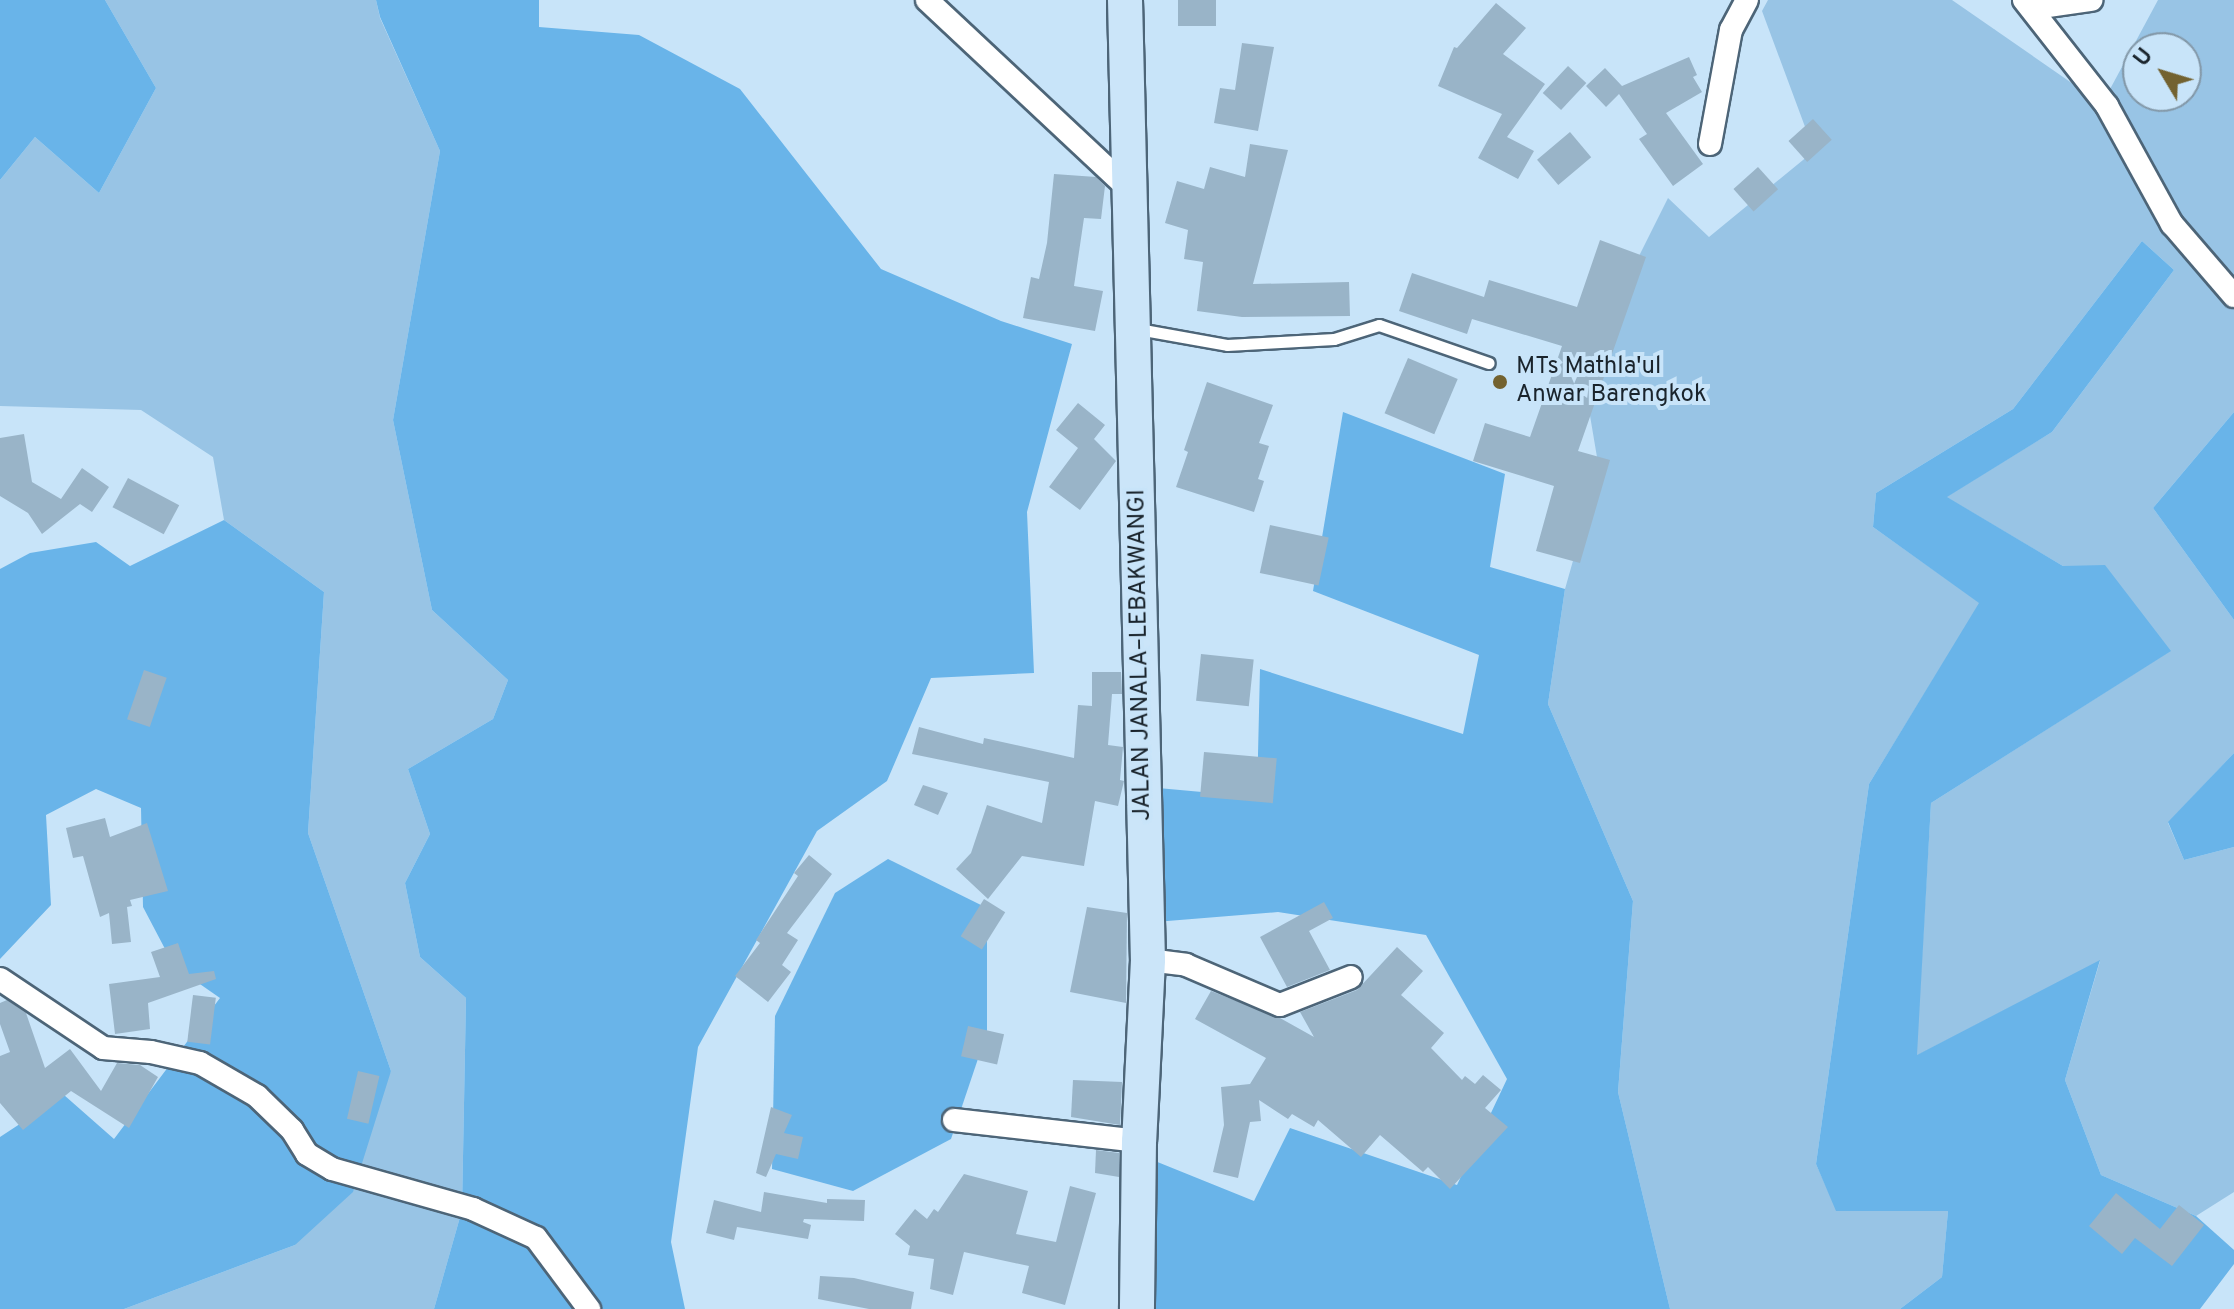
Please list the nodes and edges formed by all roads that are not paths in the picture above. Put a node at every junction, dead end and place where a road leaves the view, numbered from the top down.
1 (927, 0) edge
2 (1125, 0) edge
3 (1747, 0) edge
4 (2091, 0) edge
5 (2029, 4) edge
6 (1710, 144) dead end
7 (1131, 191) junction
8 (2234, 296) edge
9 (1133, 328) junction
10 (1489, 363) dead end
11 (1148, 960) junction
12 (1351, 977) dead end
13 (0, 979) edge
14 (954, 1120) dead end
15 (1139, 1141) junction
16 (589, 1309) edge
17 (1137, 1309) edge

1 - 7 street
2 - 7 main road, JALAN JANALA–LEBAKWANGI
3 - 6 street
4 - 5 street
5 - 8 street
7 - 9 main road, JALAN JANALA–LEBAKWANGI
9 - 10 lane
9 - 11 main road, JALAN JANALA–LEBAKWANGI
11 - 12 street
11 - 15 main road, JALAN JANALA–LEBAKWANGI
13 - 16 street
14 - 15 street
15 - 17 main road, JALAN JANALA–LEBAKWANGI

